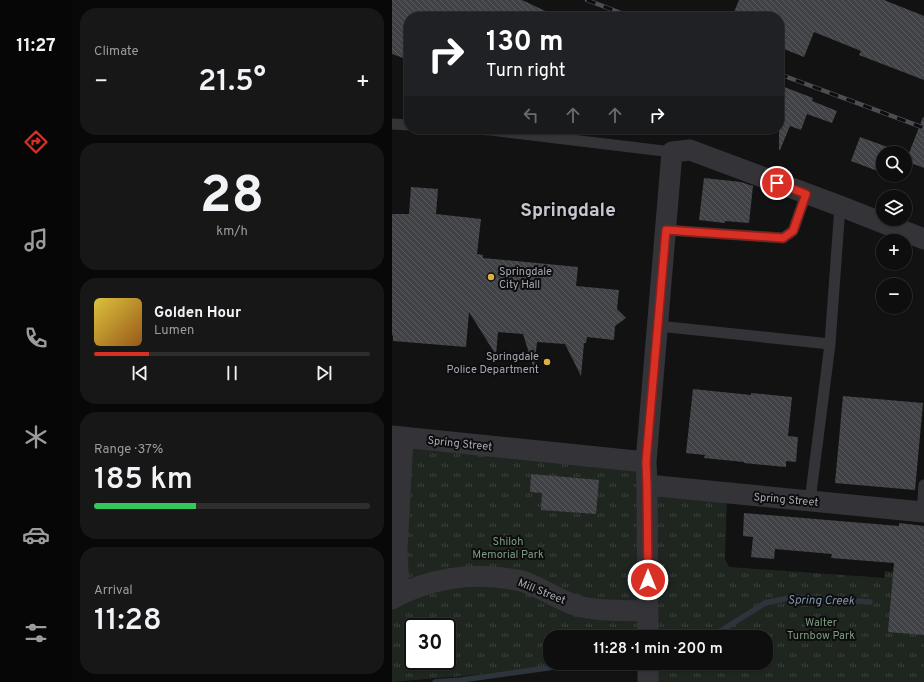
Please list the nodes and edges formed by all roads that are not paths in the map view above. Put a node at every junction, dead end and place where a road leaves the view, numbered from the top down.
1 (392, 124) edge
2 (404, 125) edge
3 (522, 134) edge
4 (672, 152) junction
5 (806, 194) junction
6 (840, 206) junction
7 (666, 230) junction
8 (924, 239) edge
9 (658, 326) junction
10 (830, 344) junction
11 (397, 437) edge
12 (646, 462) junction
13 (647, 485) junction
14 (924, 485) edge
15 (810, 501) junction
16 (923, 512) edge
17 (396, 597) edge
18 (648, 611) junction
19 (648, 630) edge
20 (648, 670) edge
21 (648, 682) edge

1 - 2 lane
3 - 4 lane
4 - 5 street
4 - 7 street
5 - 6 street
5 - 7 lane
6 - 8 street
6 - 10 lane
7 - 9 street
9 - 10 lane
9 - 12 street
10 - 15 lane
11 - 12 street, Spring Street
11 - 17 street
12 - 13 street
13 - 15 street, Spring Street
13 - 18 street
14 - 16 lane
15 - 16 street, Spring Street
17 - 18 street, Mill Street
18 - 19 street
20 - 21 street

